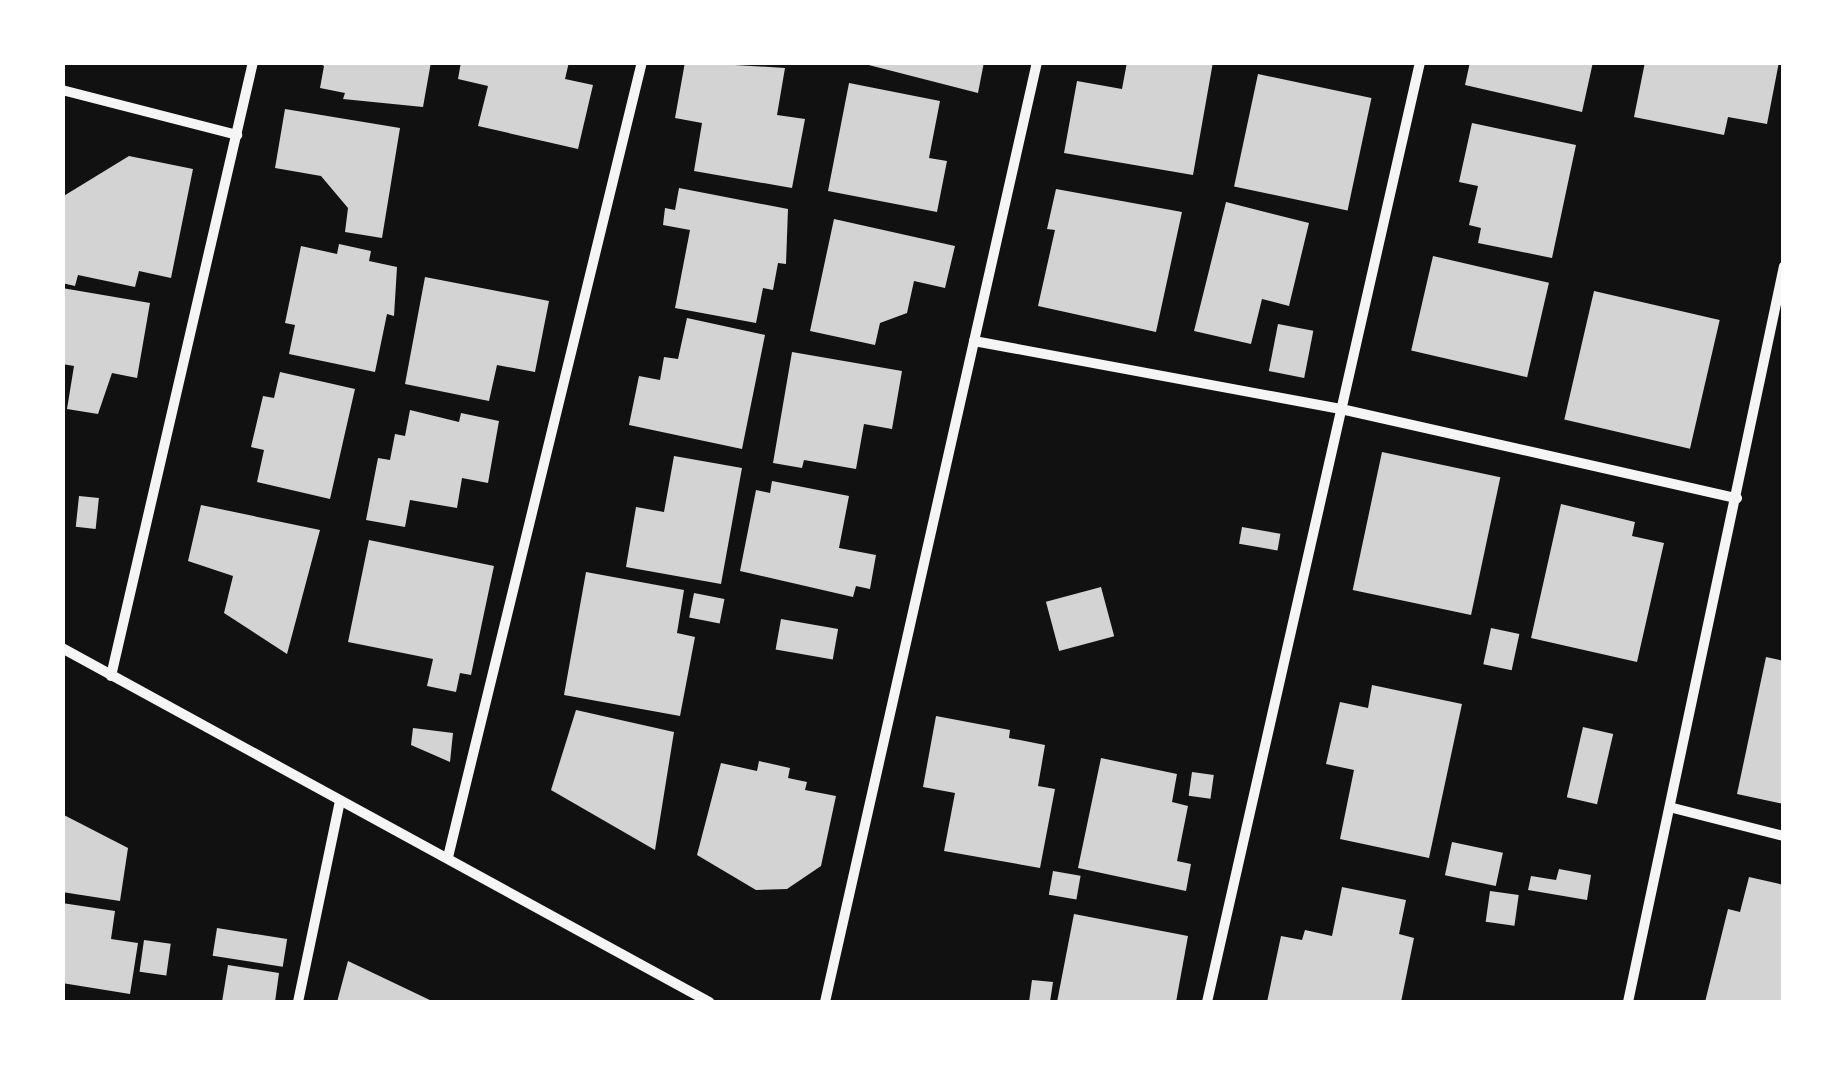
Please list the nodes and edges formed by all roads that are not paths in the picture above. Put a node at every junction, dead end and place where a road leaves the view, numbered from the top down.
1 (253, 62) edge
2 (642, 62) edge
3 (1037, 62) edge
4 (1420, 62) edge
5 (62, 90) edge
6 (236, 135) junction
7 (1784, 266) edge
8 (974, 341) junction
9 (1341, 409) junction
10 (1737, 498) junction
11 (64, 649) edge
12 (62, 664) edge
13 (112, 676) junction
14 (340, 801) junction
15 (1673, 808) junction
16 (1784, 836) edge
17 (448, 857) junction
18 (687, 997) edge
19 (298, 1002) edge
20 (709, 1002) edge
21 (825, 1002) edge
22 (1207, 1002) edge
23 (1628, 1002) edge

1 - 6 street
2 - 17 street
3 - 8 street
4 - 9 street
5 - 6 street
6 - 13 street
7 - 10 street
8 - 9 street
8 - 21 street
9 - 10 street
9 - 22 street
10 - 15 street
11 - 12 street
11 - 13 street
13 - 14 street
14 - 17 street
14 - 19 street
15 - 16 street
15 - 23 street
17 - 18 street
18 - 20 street

